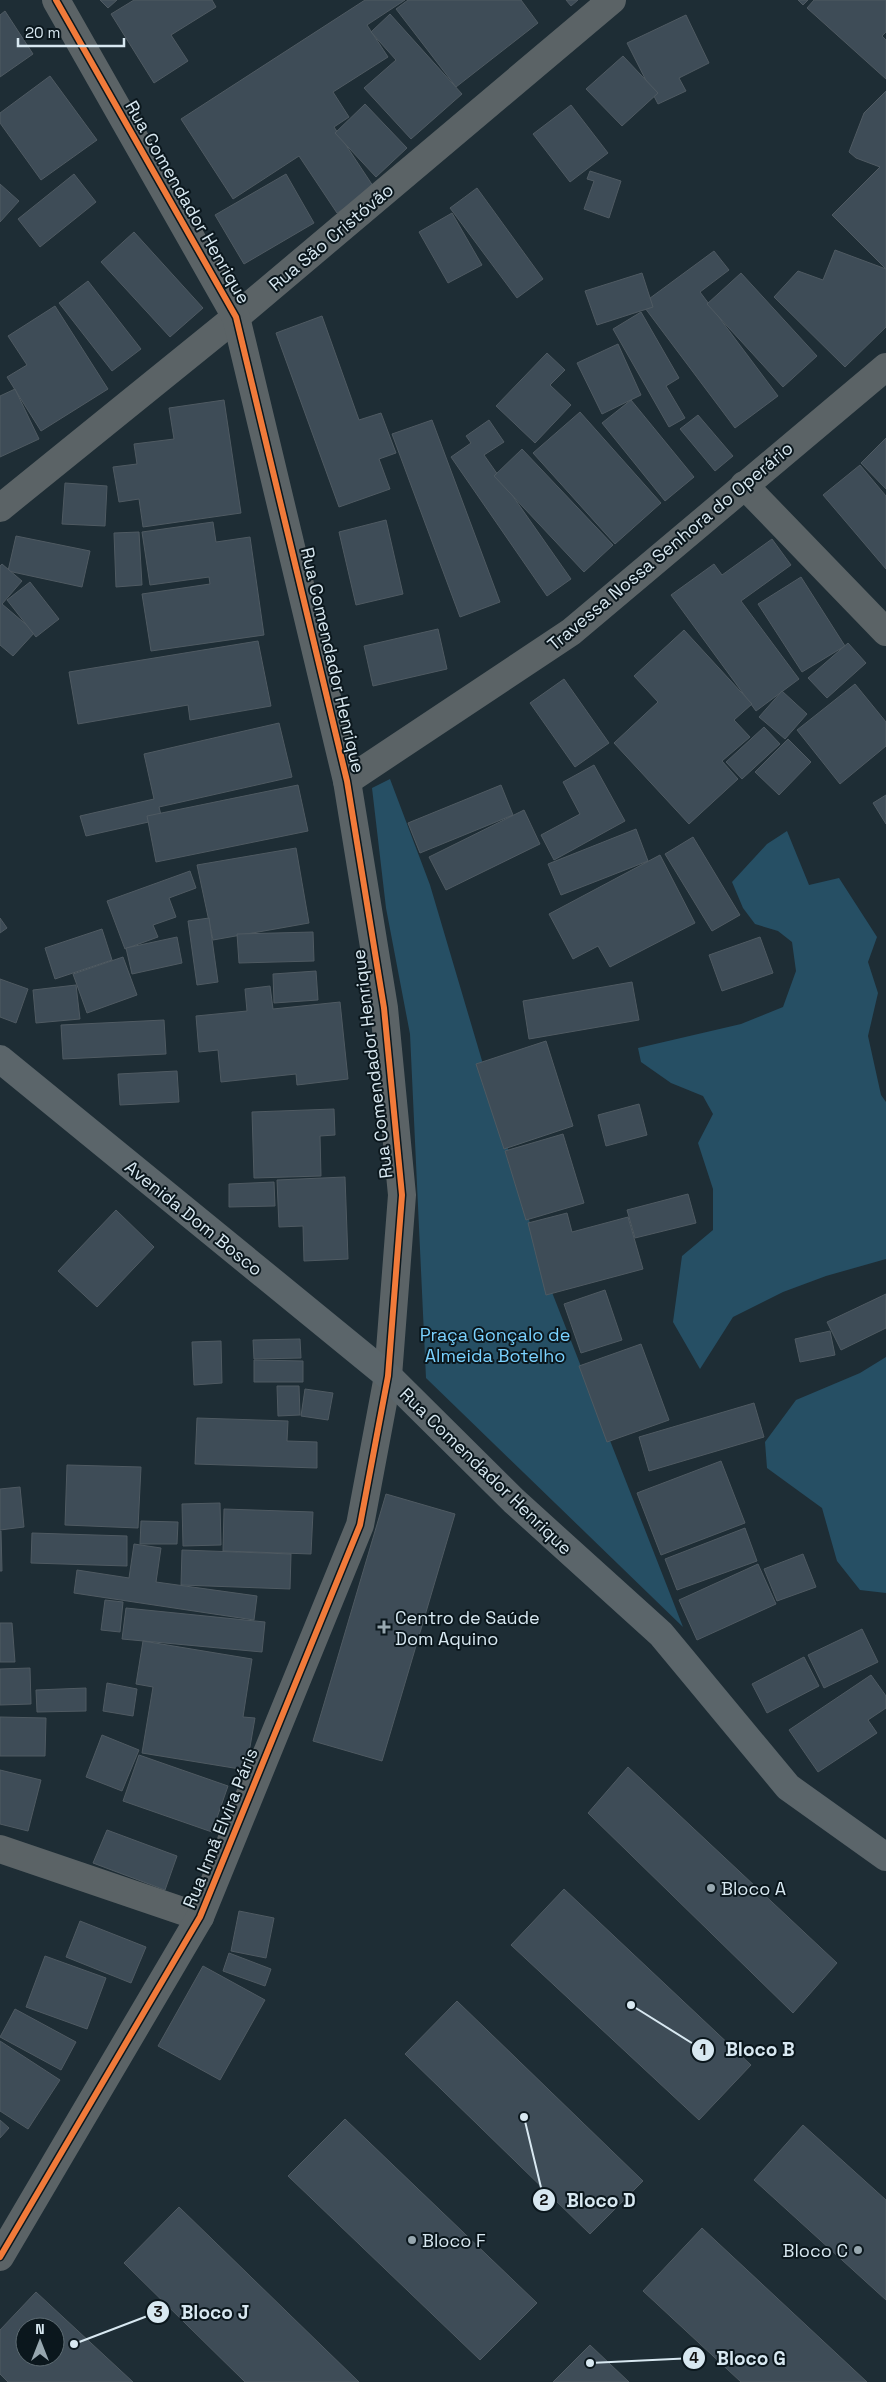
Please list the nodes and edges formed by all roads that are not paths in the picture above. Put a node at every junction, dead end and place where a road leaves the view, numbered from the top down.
1 (56, 0) edge
2 (612, 0) edge
3 (236, 317) junction
4 (886, 367) edge
5 (744, 485) junction
6 (0, 508) edge
7 (886, 632) edge
8 (347, 781) junction
9 (0, 1059) edge
10 (388, 1376) junction
11 (0, 1849) edge
12 (886, 1857) edge
13 (200, 1917) junction
14 (0, 2257) edge

1 - 3 street, Rua Comendador Henrique
2 - 3 street, Rua São Cristóvão
3 - 6 street, Rua São Cristóvão
3 - 8 street, Rua Comendador Henrique
4 - 5 street, Travessa Nossa Senhora do Operário
5 - 7 street
5 - 8 street, Travessa Nossa Senhora do Operário
8 - 10 street, Rua Comendador Henrique
9 - 10 street, Avenida Dom Bosco
10 - 12 street, Rua Comendador Henrique
10 - 13 street, Rua Irmã Elvira Páris
11 - 13 street
13 - 14 street, Rua Irmã Elvira Páris

